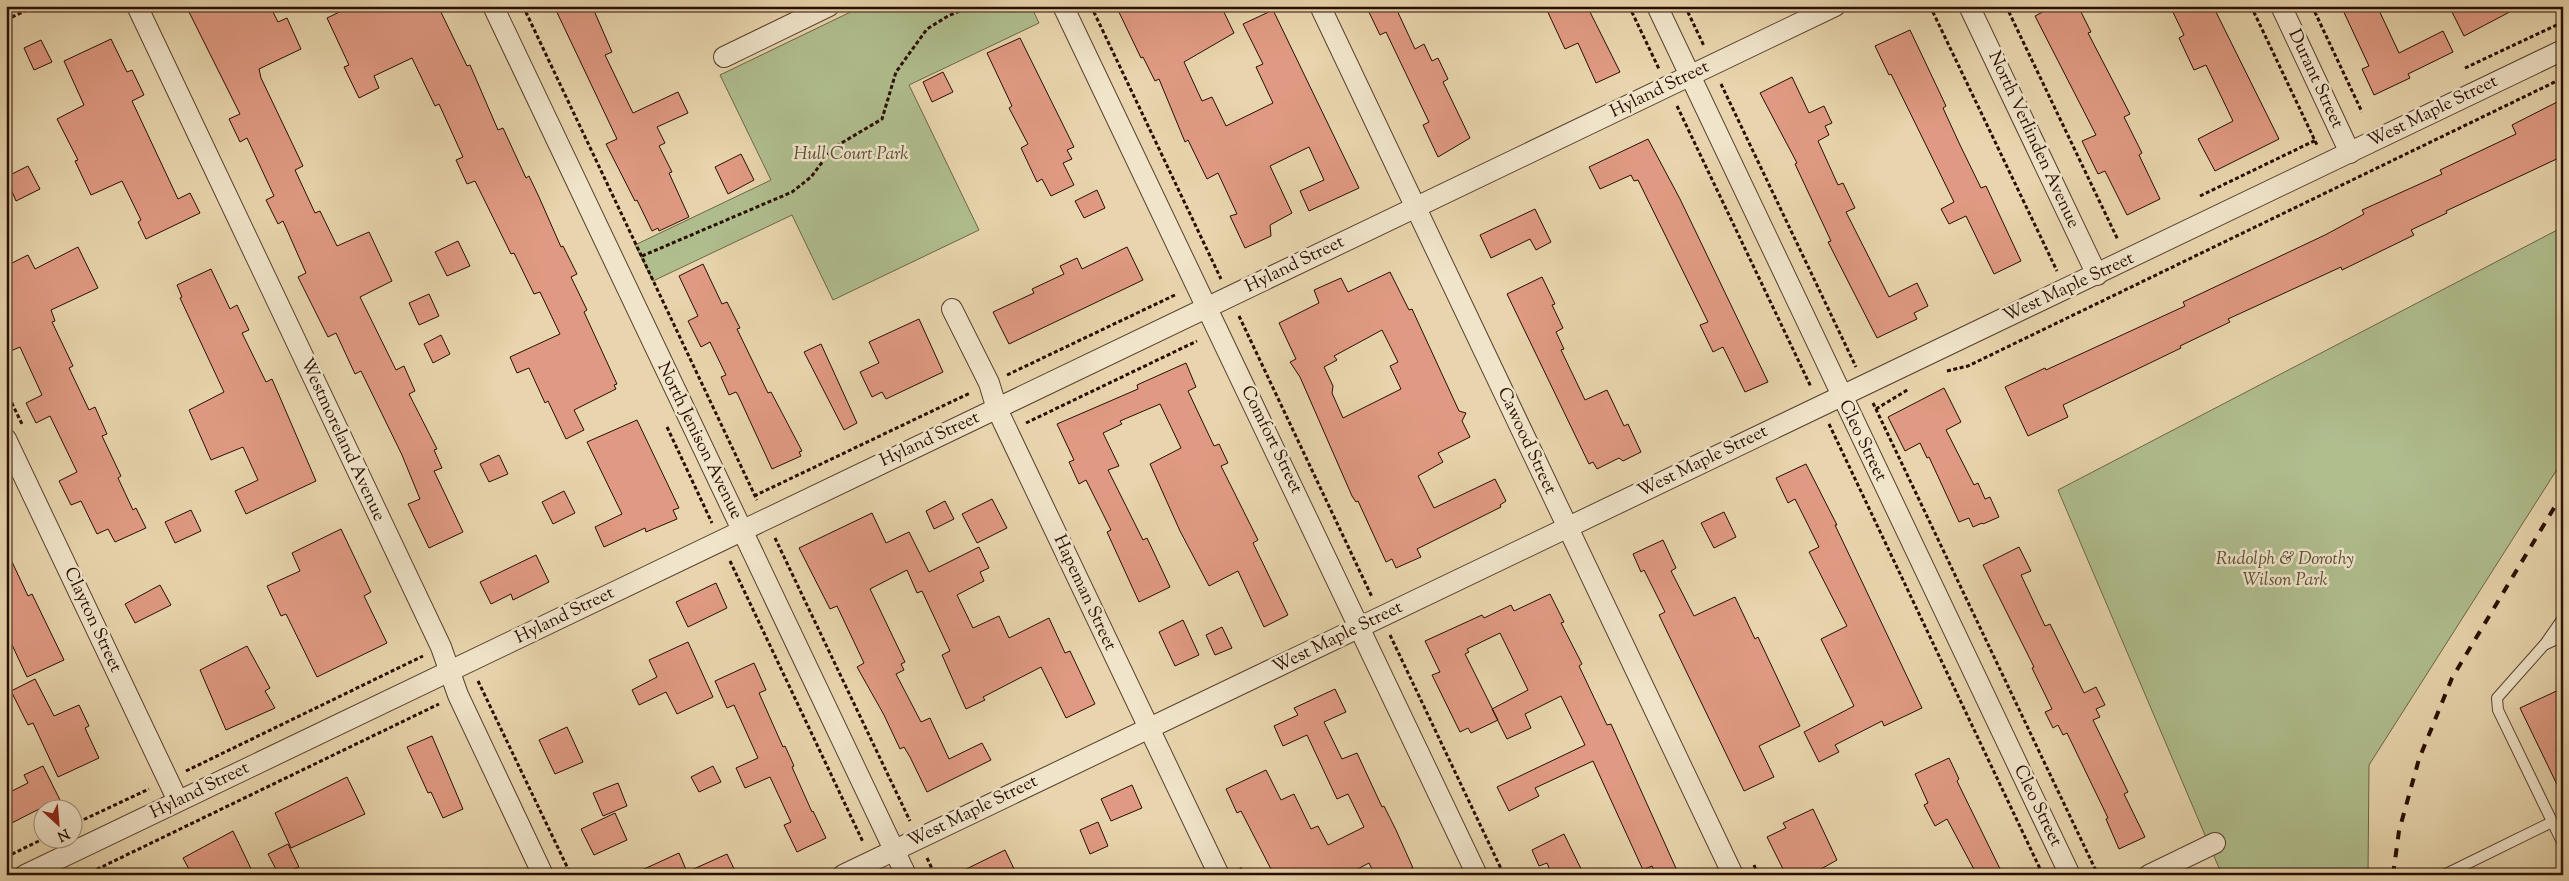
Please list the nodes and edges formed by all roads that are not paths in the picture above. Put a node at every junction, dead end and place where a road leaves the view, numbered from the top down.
1 (137, 6) edge
2 (493, 6) edge
3 (829, 6) edge
4 (1064, 6) edge
5 (1320, 6) edge
6 (1657, 6) edge
7 (1835, 6) edge
8 (1970, 6) edge
9 (2280, 6) edge
10 (2563, 50) edge
11 (724, 57) dead end
12 (1690, 76) junction
13 (2341, 157) junction
14 (1416, 207) junction
15 (2097, 274) junction
16 (1207, 307) junction
17 (952, 309) dead end
18 (1841, 396) junction
19 (997, 409) junction
20 (6, 439) edge
21 (1567, 528) junction
22 (742, 530) junction
23 (2563, 618) edge
24 (1360, 627) junction
25 (2563, 636) edge
26 (2544, 645) junction
27 (450, 671) junction
28 (1148, 728) junction
29 (178, 801) junction
30 (2552, 822) junction
31 (2215, 843) dead end
32 (2563, 844) edge
33 (895, 850) junction
34 (25, 875) edge
35 (544, 875) edge
36 (843, 875) edge
37 (906, 875) edge
38 (1219, 875) edge
39 (1477, 875) edge
40 (1733, 875) edge
41 (2070, 875) edge
42 (2148, 875) edge
43 (2444, 875) edge

1 - 27 street, Westmoreland Avenue
2 - 22 street, North Jenison Avenue
3 - 11 street
4 - 16 street, Comfort Street
5 - 14 street, Cawood Street
6 - 12 street, Cleo Street
7 - 12 street, Hyland Street
8 - 15 street, North Verlinden Avenue
9 - 13 street, Durant Street
10 - 13 street, West Maple Street
12 - 14 street, Hyland Street
12 - 18 street, Cleo Street
13 - 15 street, West Maple Street
14 - 16 street, Hyland Street
14 - 21 street, Cawood Street
15 - 18 street, West Maple Street
16 - 19 street, Hyland Street
16 - 24 street, Comfort Street
17 - 19 street, Hapeman Street
18 - 21 street, West Maple Street
18 - 41 street, Cleo Street
19 - 22 street, Hyland Street
19 - 28 street, Hapeman Street
20 - 29 street, Clayton Street
21 - 24 street, West Maple Street
21 - 40 street, Cawood Street
22 - 27 street, Hyland Street
22 - 33 street, North Jenison Avenue
23 - 26 lane
24 - 28 street, West Maple Street
24 - 39 street, Comfort Street
25 - 26 lane
26 - 30 lane
27 - 29 street, Hyland Street
27 - 35 street, Westmoreland Avenue
28 - 33 street, West Maple Street
28 - 38 street, Hapeman Street
29 - 34 street, Hyland Street
30 - 32 lane
30 - 43 lane
31 - 42 street
33 - 36 street, West Maple Street
33 - 37 street, North Jenison Avenue

